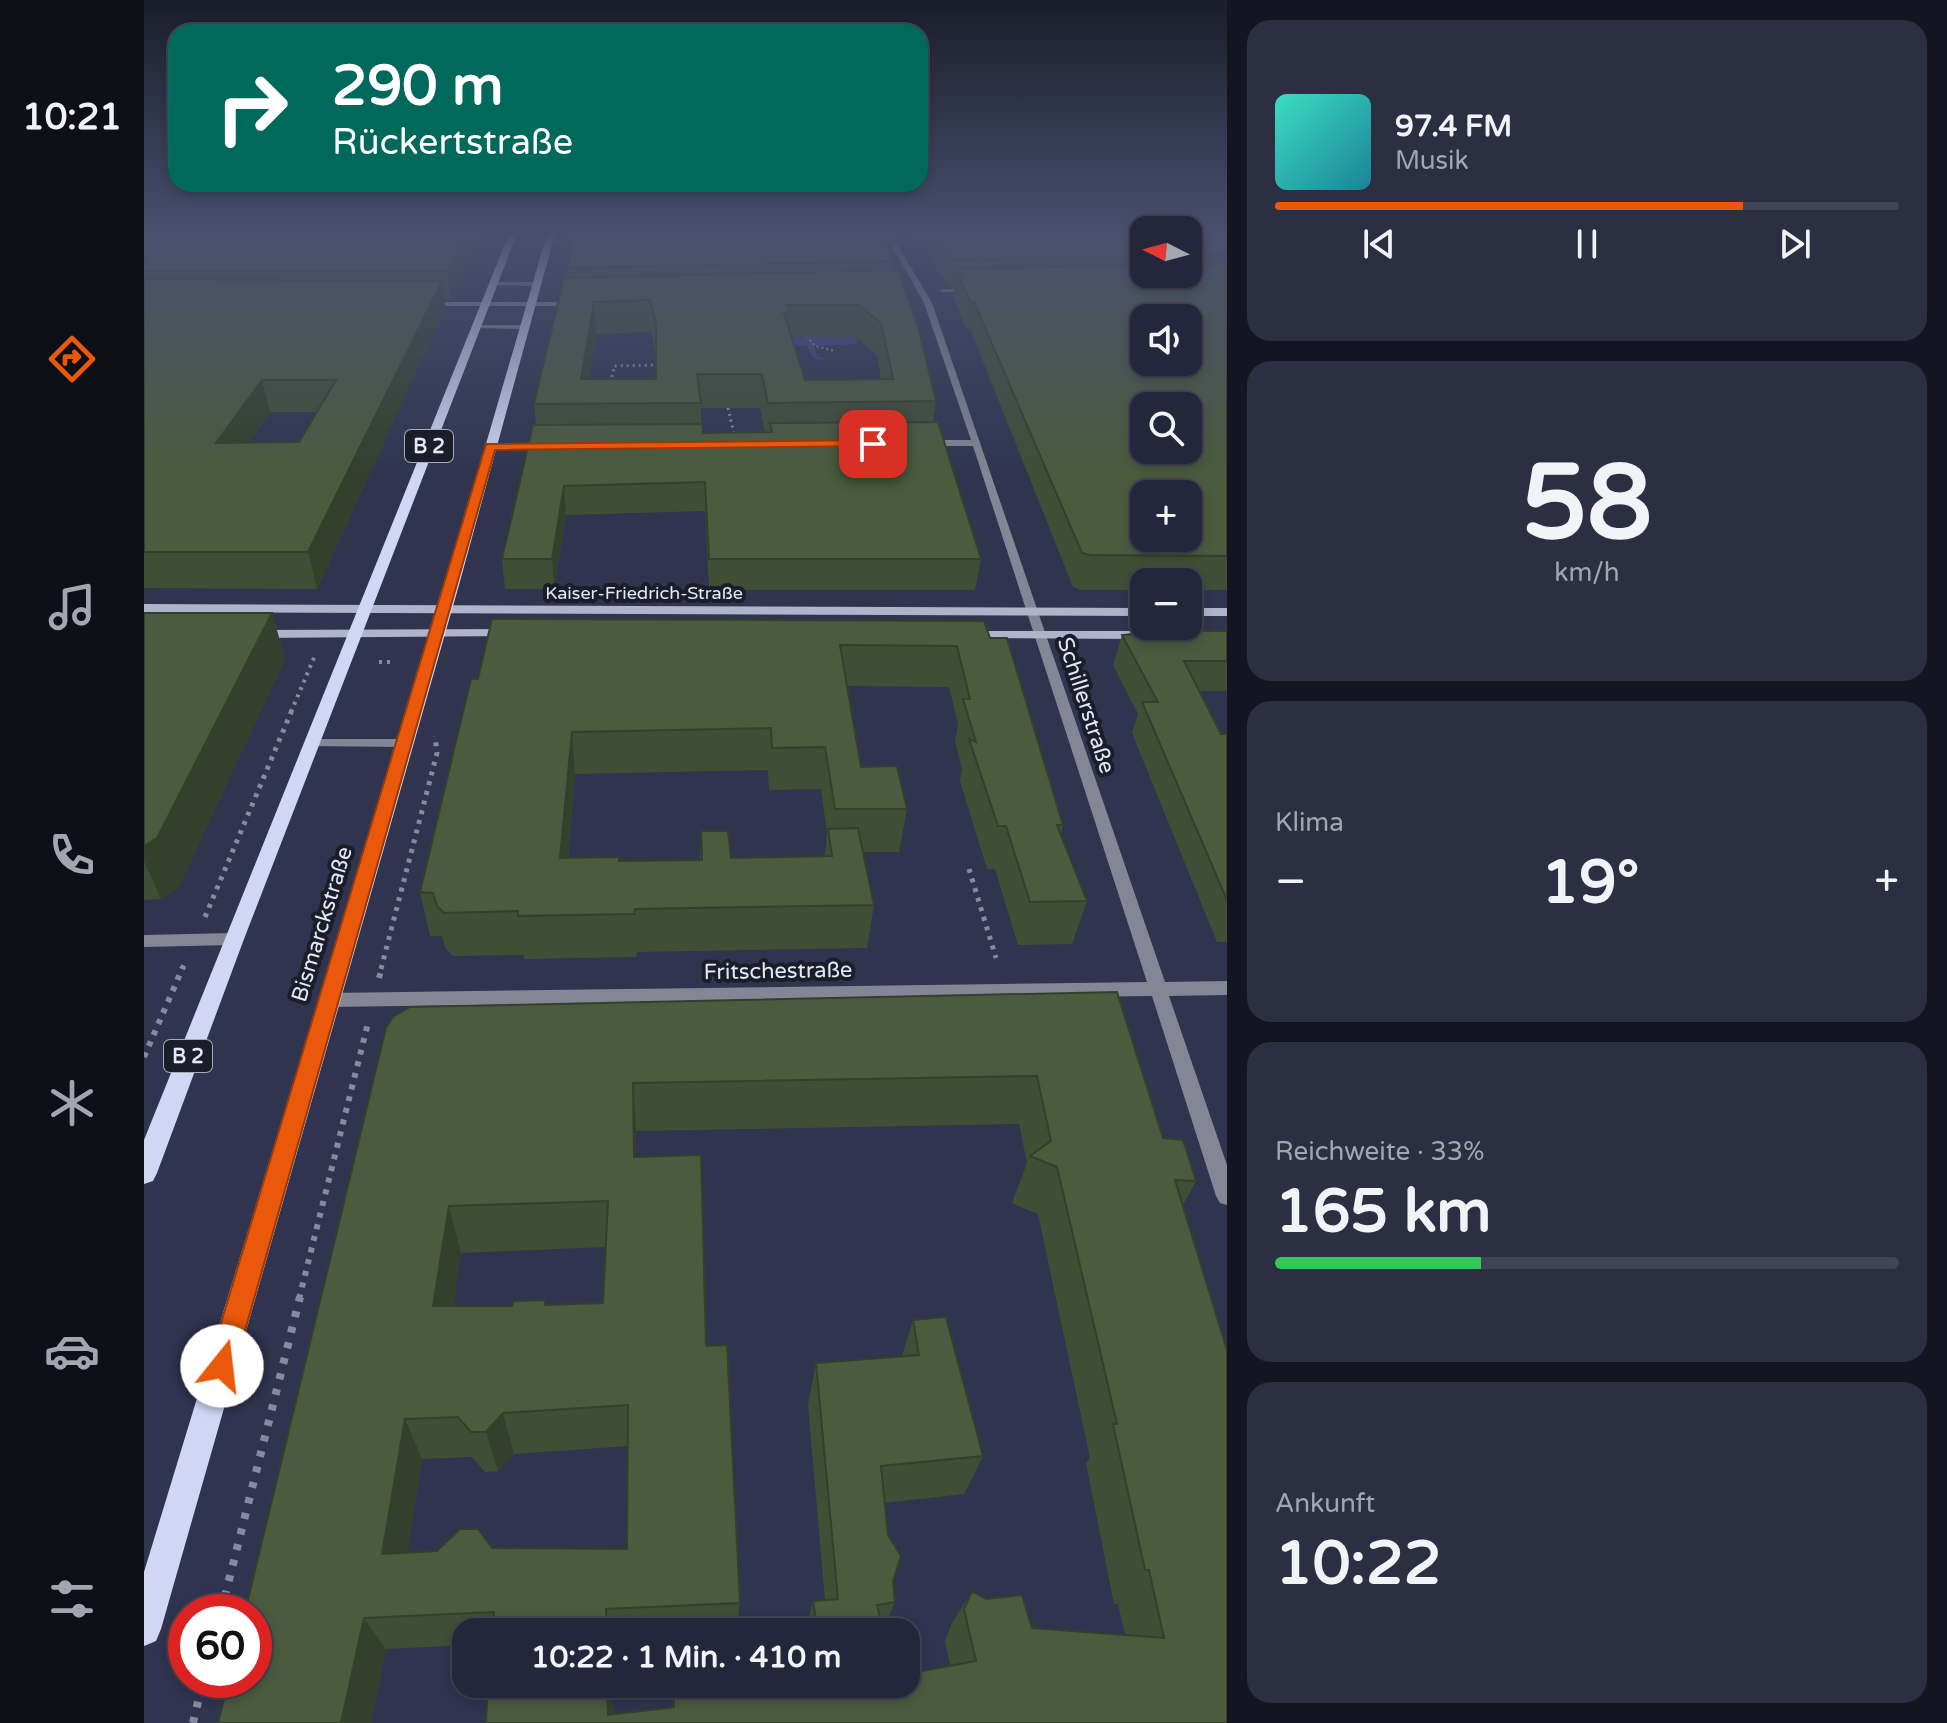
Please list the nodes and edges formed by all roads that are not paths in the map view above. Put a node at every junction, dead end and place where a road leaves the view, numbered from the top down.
1 (481, 314) edge
2 (526, 314) edge
3 (927, 314) edge
4 (477, 327) junction
5 (523, 327) junction
6 (904, 443) edge
7 (977, 443) junction
8 (565, 446) edge
9 (490, 447) junction
10 (144, 608) edge
11 (364, 610) junction
12 (445, 610) junction
13 (1034, 612) junction
14 (1130, 612) edge
15 (1202, 612) edge
16 (1227, 612) edge
17 (438, 633) junction
18 (518, 633) edge
19 (239, 634) edge
20 (354, 634) junction
21 (951, 635) edge
22 (1042, 635) junction
23 (1130, 635) edge
24 (310, 743) junction
25 (406, 743) junction
26 (233, 939) junction
27 (144, 941) edge
28 (1227, 988) edge
29 (1156, 989) junction
30 (330, 1000) junction
31 (144, 1173) edge
32 (1227, 1196) edge
33 (144, 1629) edge

1 - 4 main road, B 2
2 - 5 main road, Bismarckstraße / B 2
3 - 7 street, Schillerstraße
4 - 5 lane
4 - 11 main road, B 2
5 - 9 main road, Bismarckstraße / B 2
6 - 7 street
7 - 13 street, Schillerstraße
8 - 9 street
9 - 12 main road, Bismarckstraße / B 2
10 - 11 main road, Kaiser-Friedrich-Straße
11 - 12 main road, Kaiser-Friedrich-Straße
11 - 20 main road, B 2
12 - 13 main road, Kaiser-Friedrich-Straße
12 - 17 main road, Bismarckstraße / B 2
13 - 14 main road, Kaiser-Friedrich-Straße
13 - 22 street, Schillerstraße
15 - 16 main road
17 - 18 main road
17 - 20 main road
17 - 25 main road, Bismarckstraße / B 2
19 - 20 main road
20 - 24 main road, B 2
21 - 22 main road
22 - 23 main road
22 - 29 street, Schillerstraße
24 - 25 lane
24 - 26 main road, B 2
25 - 30 main road, Bismarckstraße / B 2
26 - 27 street
26 - 31 main road, B 2
28 - 29 street, Fritschestraße
29 - 30 street, Fritschestraße
29 - 32 street, Schillerstraße
30 - 33 main road, Bismarckstraße / B 2

